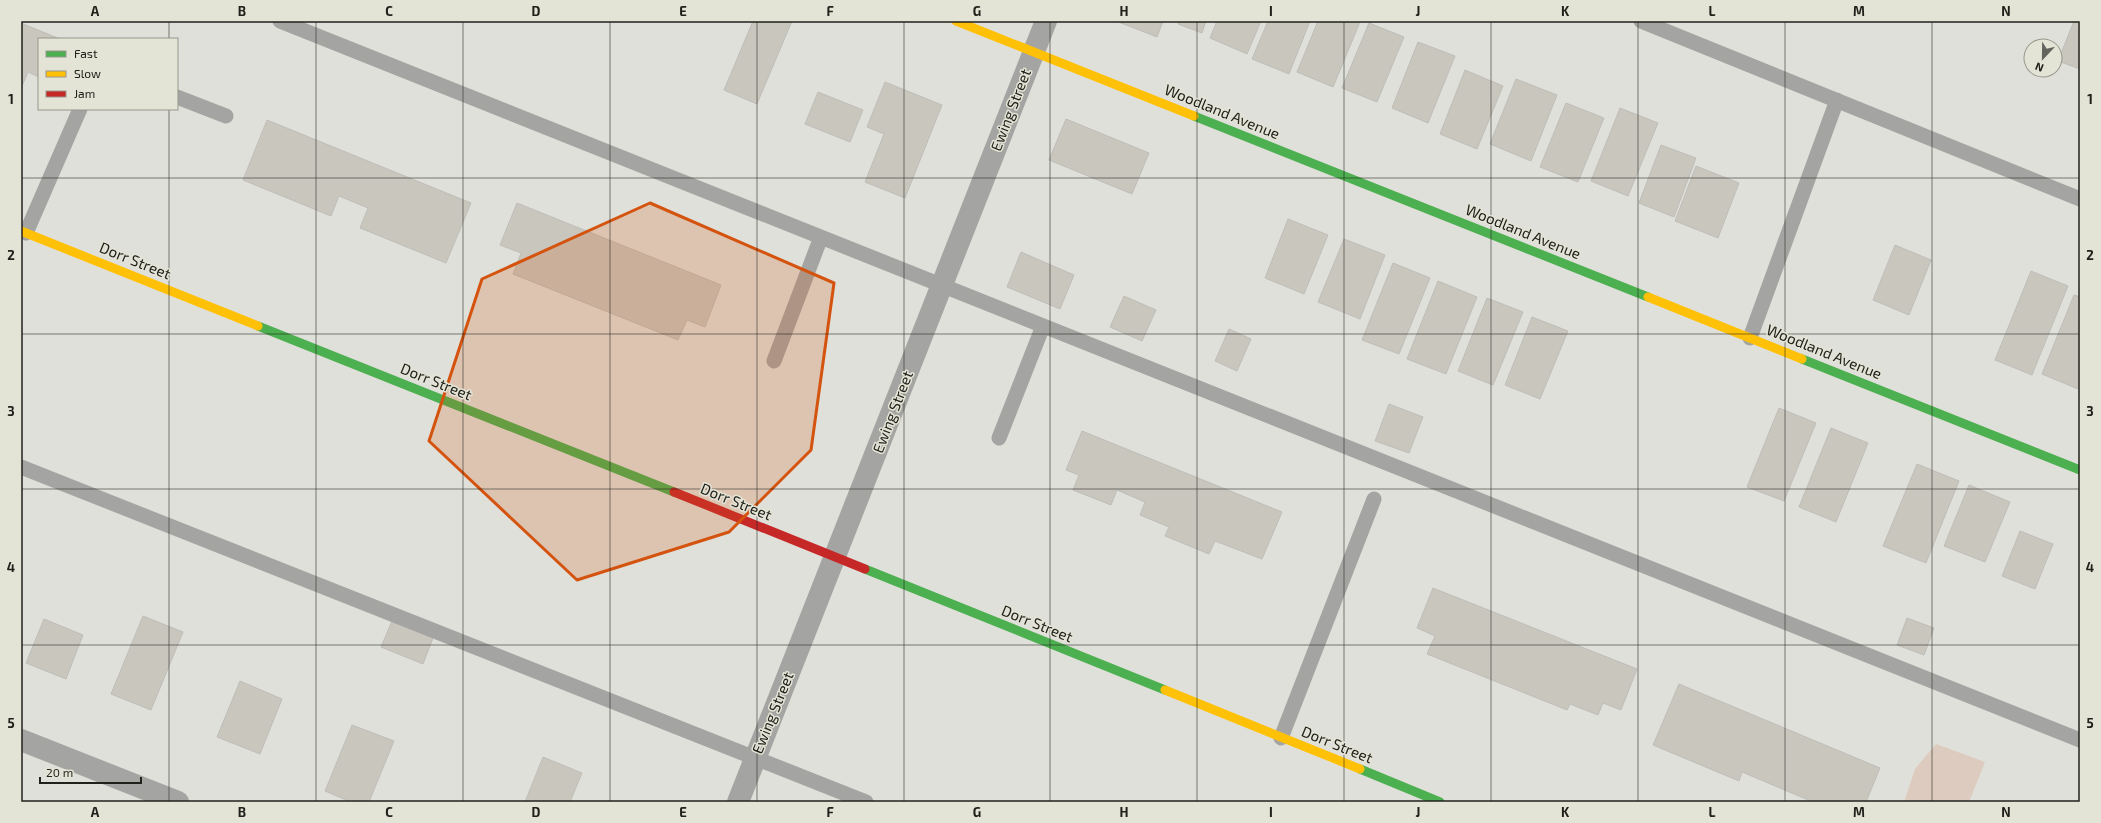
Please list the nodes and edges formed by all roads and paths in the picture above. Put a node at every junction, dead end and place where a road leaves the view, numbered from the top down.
1 (280, 21) edge
2 (956, 21) edge
3 (1046, 21) edge
4 (1641, 21) edge
5 (1034, 52) junction
6 (178, 97) edge
7 (1837, 100) junction
8 (80, 110) edge
9 (226, 116) dead end
10 (2080, 199) edge
11 (23, 236) edge
12 (821, 238) junction
13 (942, 286) junction
14 (1043, 326) junction
15 (1750, 338) junction
16 (774, 361) dead end
17 (999, 438) dead end
18 (21, 467) edge
19 (2080, 470) edge
20 (1374, 499) dead end
21 (836, 557) junction
22 (1281, 738) junction
23 (21, 740) edge
24 (2080, 740) edge
25 (756, 758) junction
26 (178, 802) edge
27 (738, 802) edge
28 (866, 802) edge
29 (1440, 802) edge

1 - 12 lane
2 - 5 main road, Woodland Avenue
3 - 5 street, Ewing Street
4 - 7 lane
5 - 13 street, Ewing Street
5 - 15 main road, Woodland Avenue
6 - 9 lane
7 - 10 lane
7 - 15 lane
8 - 11 lane
11 - 21 main road, Dorr Street
12 - 13 lane
12 - 16 lane
13 - 14 lane
13 - 21 street, Ewing Street
14 - 17 lane
14 - 24 lane
15 - 19 main road, Woodland Avenue
18 - 25 lane
20 - 22 lane
21 - 22 main road, Dorr Street
21 - 25 street, Ewing Street
22 - 29 main road, Dorr Street
23 - 26 street
25 - 27 street, Ewing Street
25 - 28 lane

